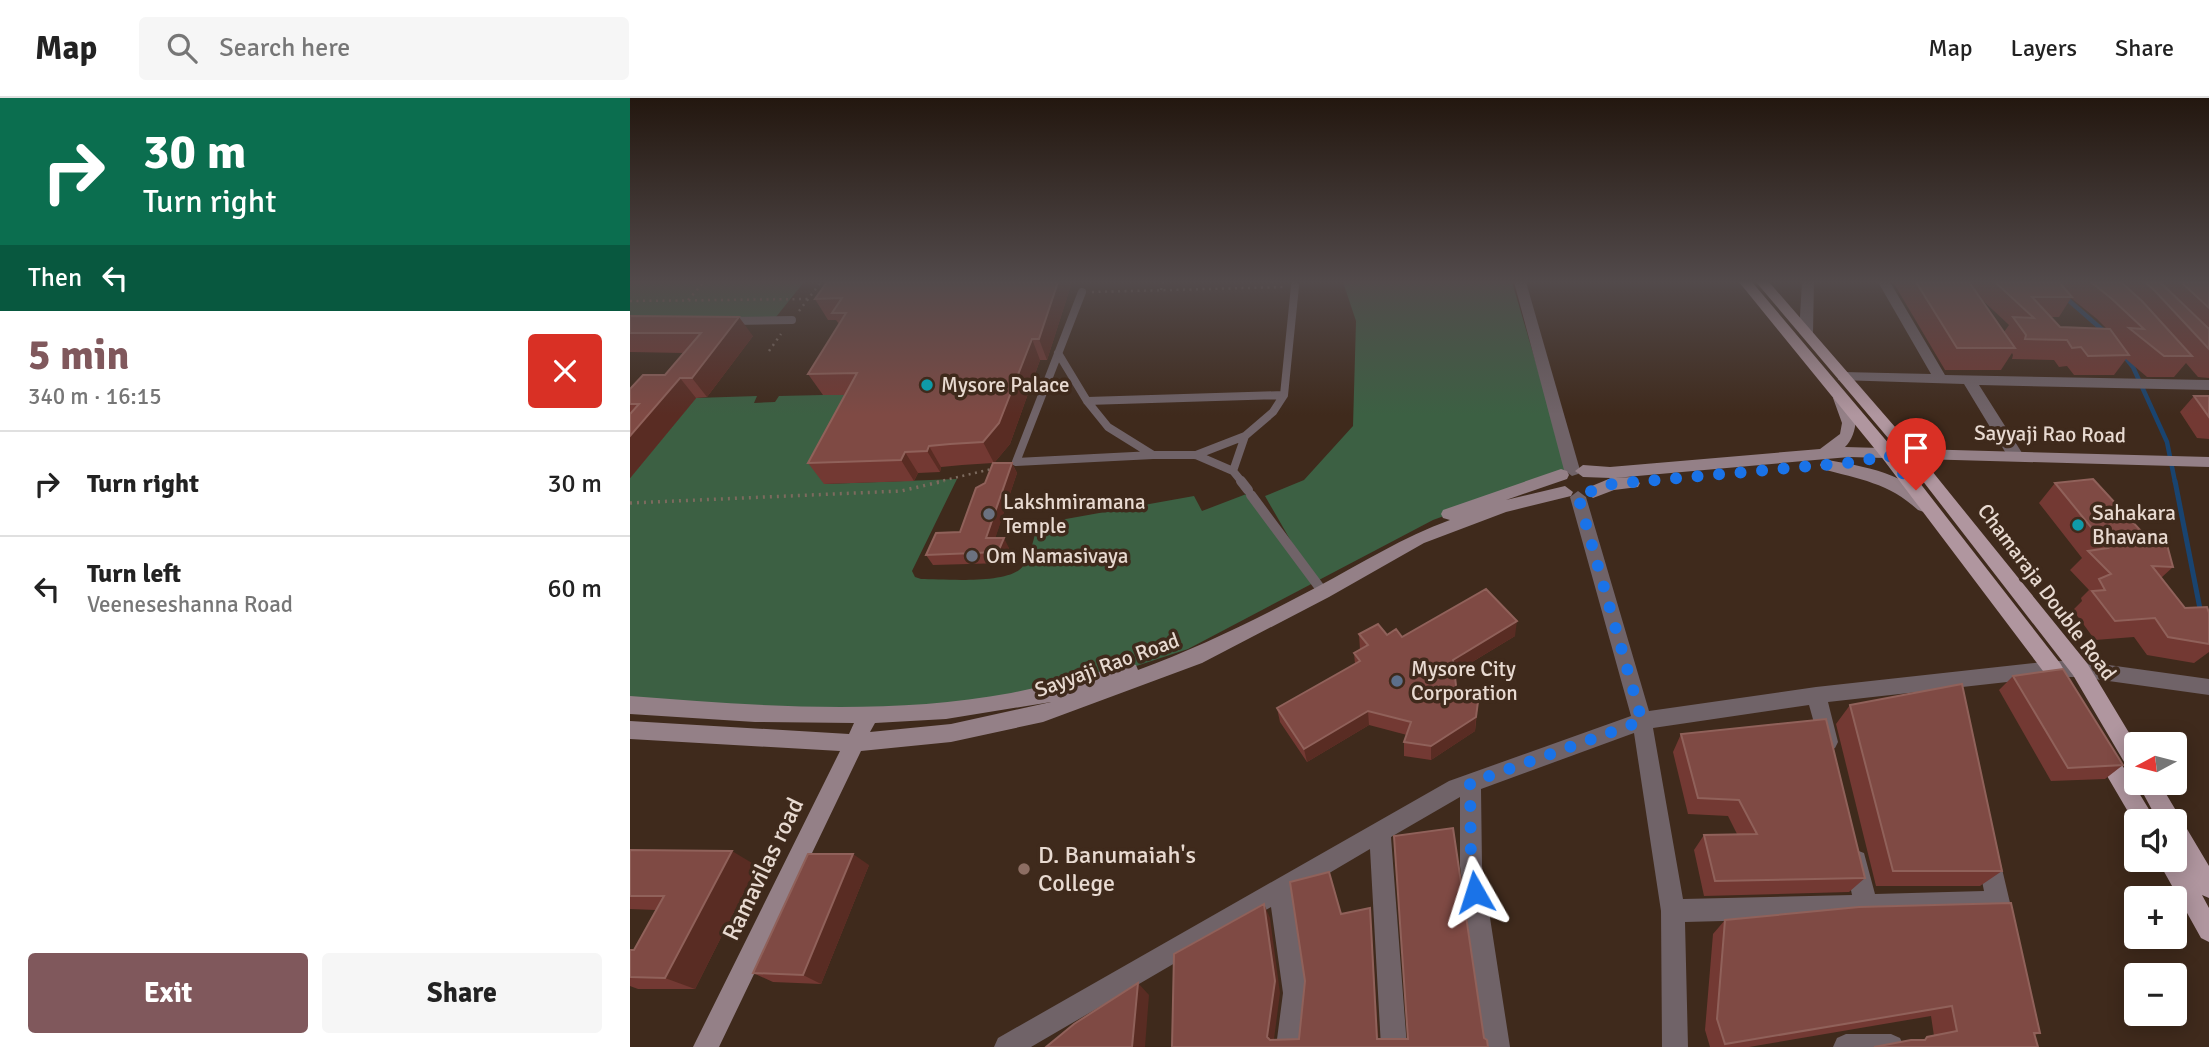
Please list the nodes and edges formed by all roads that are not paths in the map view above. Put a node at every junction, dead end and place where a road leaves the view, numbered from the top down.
1 (1069, 326) edge
2 (1291, 326) edge
3 (1532, 326) edge
4 (1782, 326) edge
5 (1800, 326) edge
6 (1806, 326) edge
7 (1910, 326) edge
8 (1806, 333) junction
9 (1058, 353) junction
10 (1843, 377) junction
11 (1940, 378) junction
12 (1968, 379) junction
13 (2209, 385) edge
14 (1284, 395) junction
15 (1839, 395) junction
16 (1087, 401) junction
17 (1245, 436) junction
18 (1910, 454) junction
19 (1153, 455) junction
20 (1889, 455) junction
21 (1196, 456) junction
22 (2016, 456) junction
23 (1824, 460) junction
24 (2209, 461) edge
25 (1233, 471) junction
26 (1575, 483) junction
27 (1943, 526) junction
28 (1319, 588) junction
29 (2053, 669) junction
30 (2080, 669) junction
31 (1952, 681) junction
32 (2209, 687) edge
33 (1816, 695) junction
34 (2074, 704) edge
35 (630, 705) edge
36 (1957, 706) edge
37 (869, 714) junction
38 (1642, 721) junction
39 (630, 730) edge
40 (2095, 739) edge
41 (853, 743) junction
42 (2124, 743) edge
43 (1832, 758) edge
44 (1470, 783) junction
45 (2138, 809) edge
46 (1380, 832) junction
47 (1983, 834) edge
48 (1850, 838) edge
49 (2187, 850) edge
50 (2176, 872) edge
51 (2209, 887) edge
52 (1280, 889) junction
53 (1998, 902) junction
54 (1866, 906) junction
55 (1673, 911) junction
56 (2209, 930) edge
57 (2007, 942) edge
58 (706, 1047) edge
59 (1007, 1047) edge
60 (1289, 1047) edge
61 (1394, 1047) edge
62 (1497, 1047) edge
63 (1675, 1047) edge
64 (1846, 1047) edge
65 (1891, 1047) edge

1 - 9 lane
2 - 14 lane
3 - 26 street
4 - 15 main road, Chamaraja Double Road
5 - 8 main road, Chamaraja Double Road
6 - 8 street
7 - 11 street
8 - 10 main road, Chamaraja Double Road
9 - 16 lane
9 - 19 lane
10 - 11 street
10 - 18 main road, Chamaraja Double Road
11 - 12 street
12 - 13 street
12 - 22 street
14 - 16 lane
14 - 17 lane
15 - 20 main road, Chamaraja Double Road
15 - 23 main road
16 - 19 lane
17 - 21 lane
17 - 25 lane
18 - 20 main road, Sayyaji Rao Road
18 - 22 main road, Sayyaji Rao Road
18 - 30 main road, Chamaraja Double Road
19 - 21 lane
20 - 23 main road, Sayyaji Rao Road
20 - 27 main road, Chamaraja Double Road
21 - 25 lane
22 - 24 main road, Sayyaji Rao Road
23 - 26 main road, Sayyaji Rao Road
23 - 26 main road, Sayyaji Rao Road
23 - 27 main road
25 - 28 lane
26 - 28 main road, Sayyaji Rao Road
26 - 38 street
27 - 29 main road, Chamaraja Double Road
28 - 37 main road, Sayyaji Rao Road
28 - 41 main road, Sayyaji Rao Road
29 - 30 street
29 - 31 street
29 - 34 main road, Chamaraja Double Road
30 - 32 street
30 - 42 main road, Chamaraja Double Road
31 - 33 street
31 - 36 street
33 - 38 street
33 - 43 street
35 - 37 main road, Sayyaji Rao Road
37 - 41 main road, Ramavilas road
38 - 44 street
38 - 55 street
39 - 41 main road, Sayyaji Rao Road
40 - 45 main road
41 - 58 main road, Ramavilas road
44 - 46 street
44 - 62 street
46 - 52 street
46 - 61 street
47 - 53 street
48 - 54 street
49 - 51 main road
50 - 56 main road
52 - 59 street
52 - 60 street
53 - 54 street
53 - 57 street
54 - 55 street
55 - 63 street
64 - 65 street

